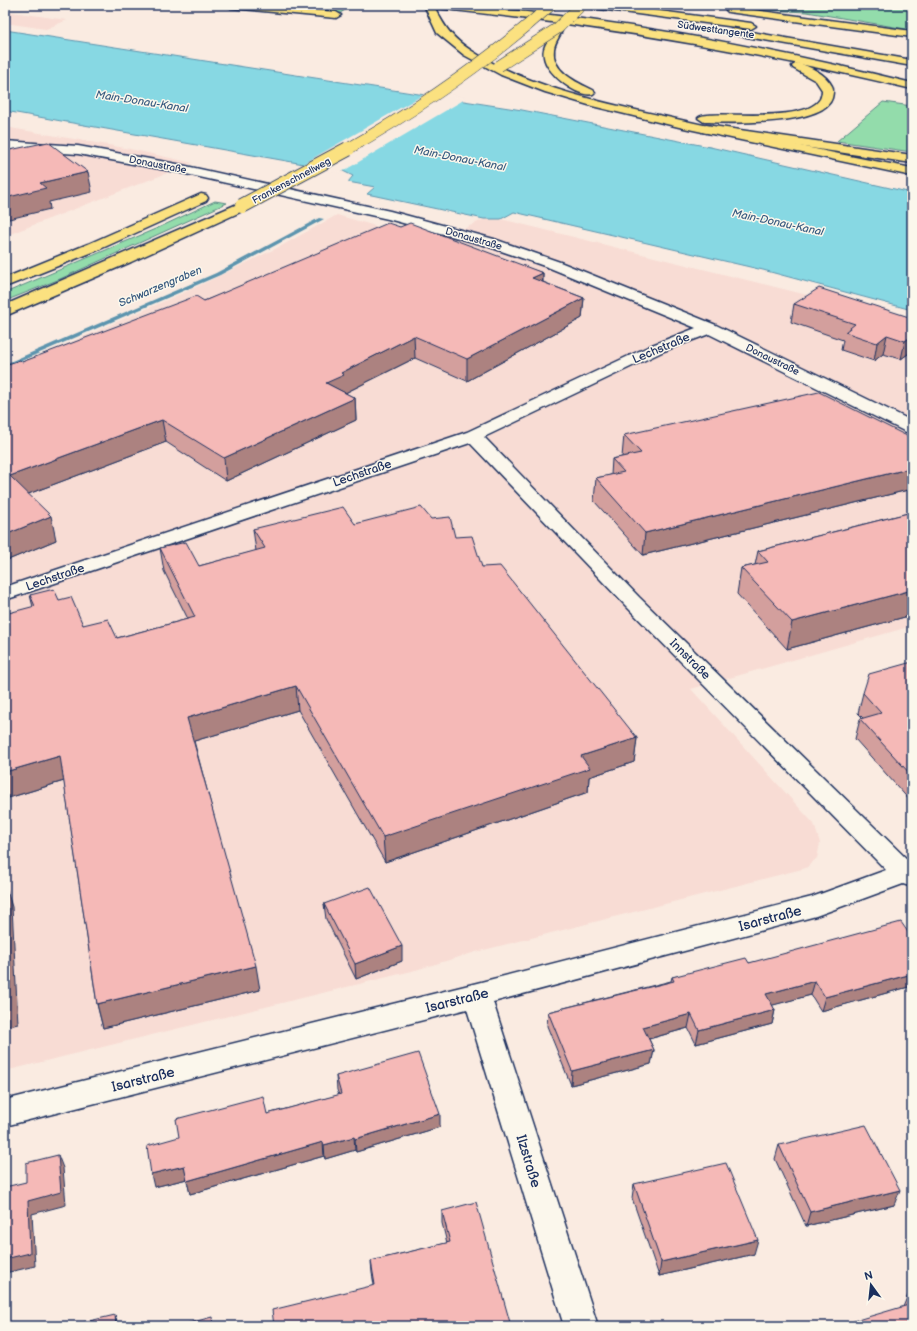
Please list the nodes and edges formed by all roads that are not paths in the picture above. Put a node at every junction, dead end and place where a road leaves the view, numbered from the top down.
1 (231, 5) edge
2 (519, 5) edge
3 (551, 5) edge
4 (581, 5) edge
5 (592, 5) edge
6 (431, 7) edge
7 (722, 9) dead end
8 (336, 15) dead end
9 (558, 28) junction
10 (912, 34) edge
11 (709, 42) junction
12 (912, 54) edge
13 (912, 63) edge
14 (486, 74) dead end
15 (474, 81) dead end
16 (912, 86) edge
17 (414, 109) junction
18 (706, 129) junction
19 (5, 145) edge
20 (912, 159) edge
21 (912, 172) edge
22 (200, 198) dead end
23 (5, 283) edge
24 (5, 311) edge
25 (710, 328) junction
26 (912, 428) edge
27 (472, 436) junction
28 (5, 594) edge
29 (908, 875) edge
30 (477, 995) junction
31 (5, 1113) edge
32 (581, 1326) edge

1 - 8 highway
2 - 13 highway, Südwesttangente
3 - 17 highway, Frankenschnellweg, bridge
4 - 9 highway, bridge
5 - 12 highway, Südwesttangente
6 - 11 highway
6 - 18 highway
7 - 10 highway
9 - 11 highway
9 - 14 highway, bridge
11 - 16 highway
15 - 17 highway, bridge
17 - 24 highway, Frankenschnellweg, bridge
18 - 20 highway
18 - 21 highway
19 - 25 street, Donaustraße
22 - 23 highway
25 - 26 street, Donaustraße
25 - 27 street, Lechstraße
27 - 28 street, Lechstraße
27 - 29 street, Innstraße
29 - 30 street, Isarstraße
30 - 31 street, Isarstraße
30 - 32 street, Ilzstraße

